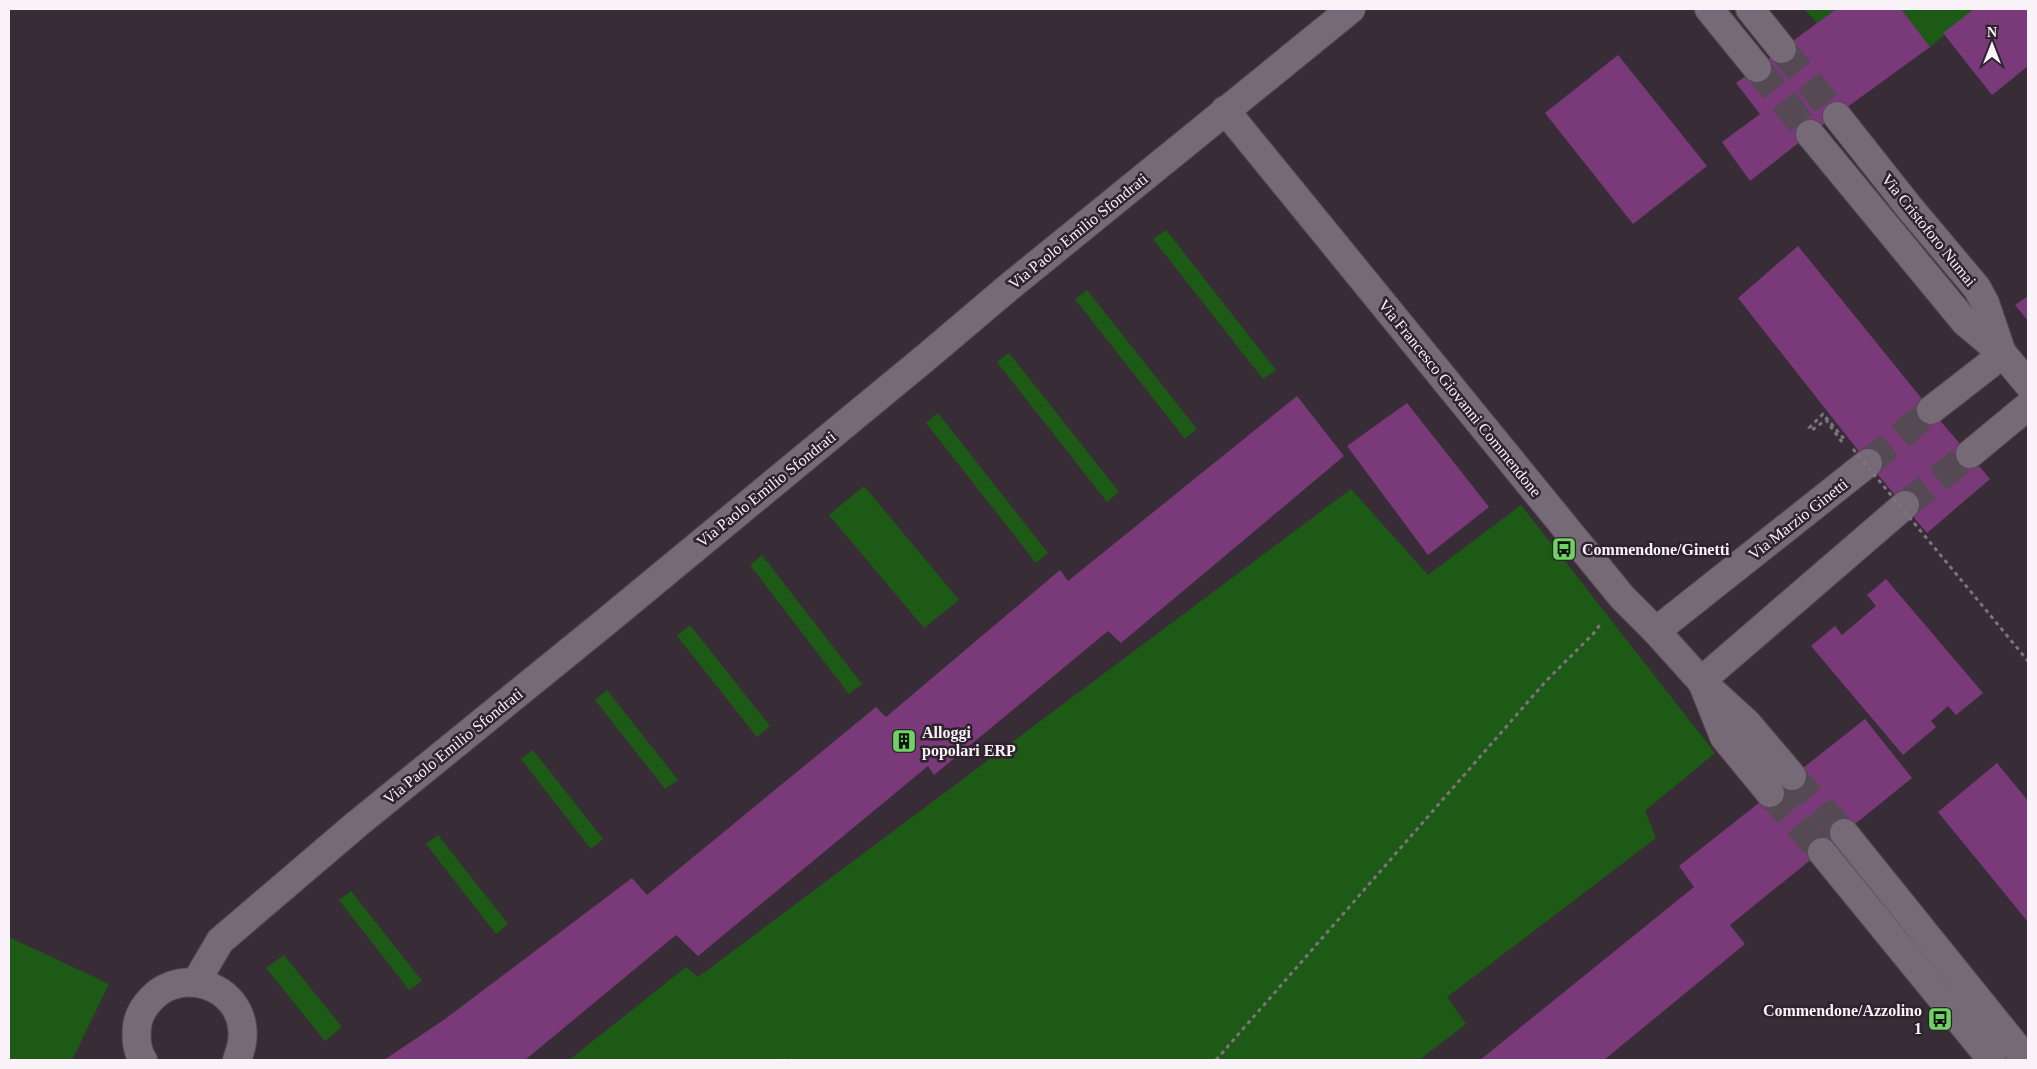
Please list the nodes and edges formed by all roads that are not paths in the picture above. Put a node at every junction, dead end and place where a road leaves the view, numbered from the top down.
1 (1351, 9) edge
2 (1709, 9) edge
3 (1750, 9) edge
4 (1782, 48) tunnel mouth
5 (1757, 68) tunnel mouth
6 (1225, 110) junction
7 (1837, 116) tunnel mouth
8 (1810, 134) tunnel mouth
9 (2003, 354) junction
10 (2028, 384) edge
11 (2028, 406) edge
12 (1931, 410) tunnel mouth
13 (1970, 454) tunnel mouth
14 (1868, 463) tunnel mouth
15 (1905, 505) tunnel mouth
16 (1656, 630) junction
17 (1701, 681) junction
18 (1792, 776) tunnel mouth
19 (1770, 793) tunnel mouth
20 (1844, 833) tunnel mouth
21 (1822, 852) tunnel mouth
22 (196, 982) junction
23 (143, 1060) edge
24 (237, 1060) edge
25 (1992, 1060) edge
26 (2025, 1060) edge

1 - 6 street, Via Paolo Emilio Sfondrati
2 - 5 street
3 - 4 street
6 - 16 street, Via Francesco Giovanni Commendone
6 - 22 street, Via Paolo Emilio Sfondrati
7 - 9 street, Via Cristoforo Numai
8 - 9 street, Via Cristoforo Numai
9 - 10 street, Via Cristoforo Numai
9 - 12 street
11 - 13 street
14 - 16 street, Via Marzio Ginetti
15 - 17 street
16 - 17 street, Via Francesco Giovanni Commendone
17 - 18 street, Via Francesco Giovanni Commendone
17 - 19 street, Via Francesco Giovanni Commendone
20 - 26 street
21 - 25 street
22 - 23 street
22 - 24 street

